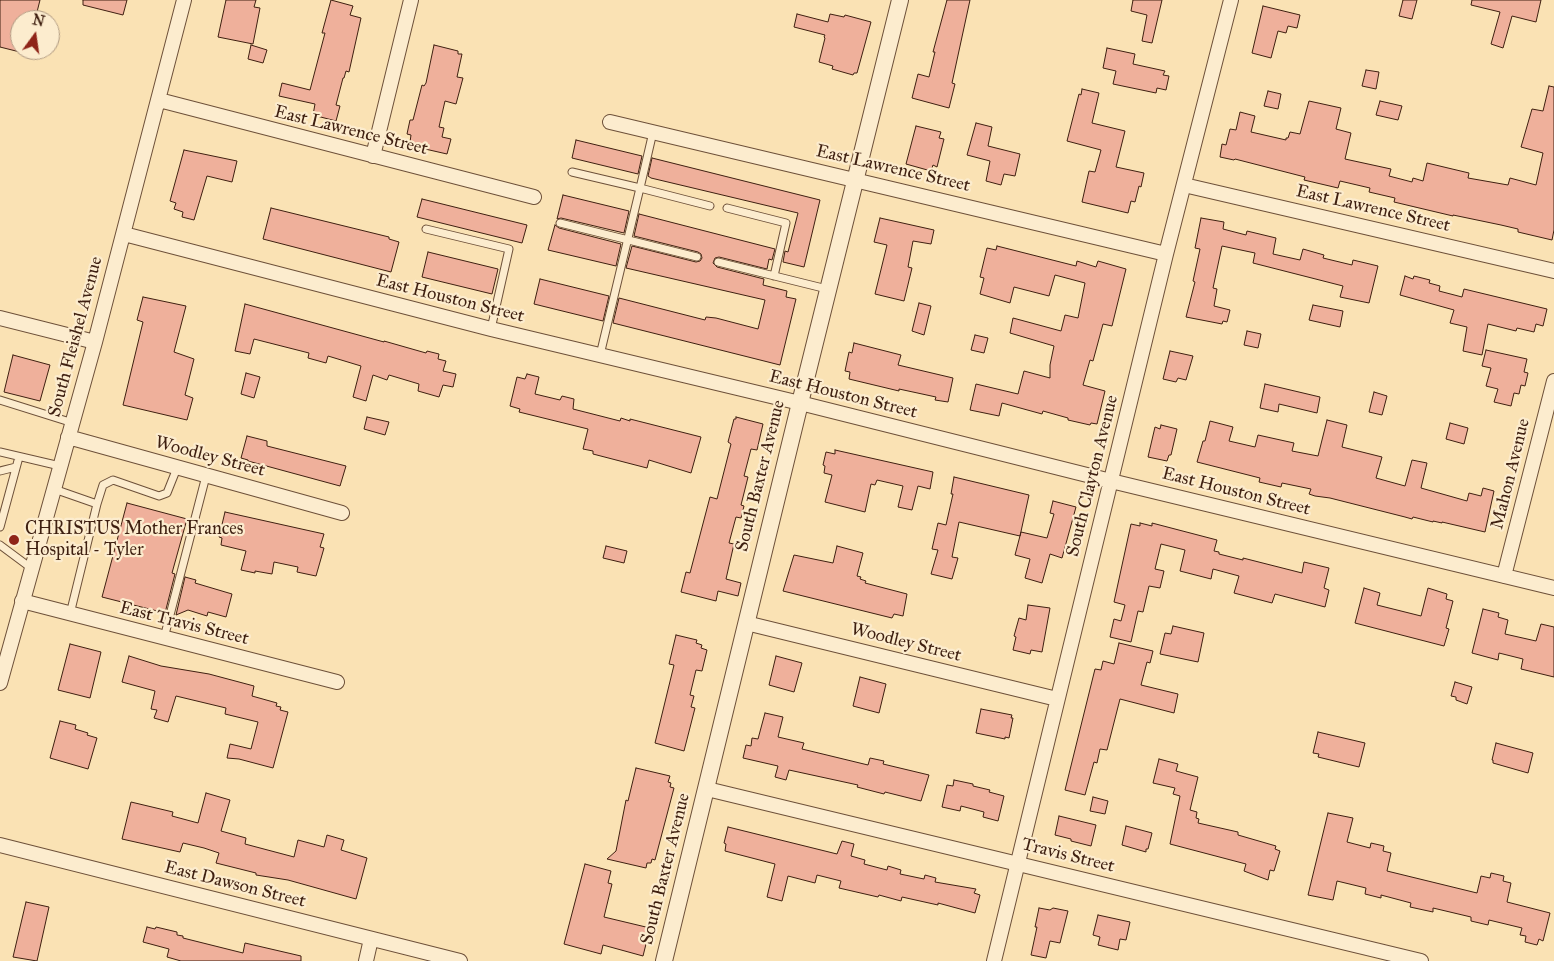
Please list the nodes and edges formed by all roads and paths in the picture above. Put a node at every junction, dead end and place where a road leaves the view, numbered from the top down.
1 (184, 0) edge
2 (411, 0) edge
3 (900, 0) edge
4 (1231, 0) edge
5 (159, 100) junction
6 (610, 122) dead end
7 (653, 132) junction
8 (373, 156) junction
9 (572, 172) dead end
10 (854, 180) junction
11 (1184, 184) junction
12 (640, 188) junction
13 (534, 197) dead end
14 (710, 206) dead end
15 (727, 208) dead end
16 (560, 222) dead end
17 (426, 229) dead end
18 (124, 234) junction
19 (628, 240) junction
20 (1166, 254) junction
21 (697, 257) dead end
22 (718, 262) dead end
23 (1554, 271) edge
24 (774, 276) junction
25 (828, 290) junction
26 (0, 318) edge
27 (491, 330) junction
28 (95, 342) junction
29 (600, 355) junction
30 (1554, 380) edge
31 (0, 400) edge
32 (800, 403) junction
33 (72, 423) junction
34 (68, 438) junction
35 (0, 452) edge
36 (19, 457) junction
37 (60, 466) junction
38 (16, 467) junction
39 (177, 468) junction
40 (0, 471) edge
41 (206, 476) junction
42 (1111, 481) junction
43 (54, 489) junction
44 (97, 504) junction
45 (342, 513) dead end
46 (0, 527) edge
47 (0, 545) edge
48 (31, 568) junction
49 (1504, 576) junction
50 (1554, 588) edge
51 (22, 600) junction
52 (70, 614) junction
53 (746, 623) junction
54 (164, 638) junction
55 (337, 682) dead end
56 (0, 683) edge
57 (1057, 699) junction
58 (706, 788) junction
59 (0, 845) edge
60 (1018, 863) junction
61 (372, 938) junction
62 (423, 956) edge
63 (1416, 960) edge
64 (366, 961) edge
65 (460, 961) edge
66 (664, 961) edge
67 (994, 961) edge

1 - 5 street, South Fleishel Avenue
2 - 8 street
3 - 10 street, South Baxter Avenue
4 - 11 street, South Clayton Avenue
5 - 8 street, East Lawrence Street
5 - 18 street, South Fleishel Avenue
6 - 7 street, East Lawrence Street
7 - 10 street, East Lawrence Street
7 - 12 lane
8 - 13 street, East Lawrence Street
9 - 12 lane
10 - 20 street, East Lawrence Street
10 - 25 street, South Baxter Avenue
11 - 20 street, South Clayton Avenue
11 - 23 street, East Lawrence Street
12 - 14 lane
12 - 19 lane
15 - 24 lane
16 - 19 lane
17 - 27 lane
18 - 27 street, East Houston Street
18 - 28 street, South Fleishel Avenue
19 - 21 lane
19 - 29 lane
20 - 42 street, South Clayton Avenue
22 - 24 lane
24 - 25 lane
25 - 32 street, South Baxter Avenue
26 - 28 street
27 - 29 street, East Houston Street
28 - 33 street, South Fleishel Avenue
29 - 32 street, East Houston Street
30 - 49 street, Mahon Avenue
31 - 33 lane
32 - 42 street, East Houston Street
32 - 53 street, South Baxter Avenue
33 - 34 street, South Fleishel Avenue
34 - 37 street, South Fleishel Avenue
34 - 39 street, Woodley Street
35 - 36 lane
36 - 37 lane
36 - 38 lane
37 - 43 street, South Fleishel Avenue
38 - 40 lane
38 - 46 lane
39 - 41 street, Woodley Street
39 - 44 lane
41 - 45 street, Woodley Street
41 - 54 lane
42 - 49 street, East Houston Street
42 - 57 street, South Clayton Avenue
43 - 44 lane
43 - 48 street, South Fleishel Avenue
44 - 52 lane
47 - 48 lane
48 - 51 street, South Fleishel Avenue
49 - 50 street, East Houston Street
51 - 52 street, East Travis Street
51 - 56 street, South Fleishel Avenue
52 - 54 street, East Travis Street
53 - 57 street, Woodley Street
53 - 58 street, South Baxter Avenue
54 - 55 street, East Travis Street
57 - 60 street, South Clayton Avenue
58 - 60 street, Travis Street
58 - 66 street, South Baxter Avenue
59 - 61 street, East Dawson Street
60 - 63 street, Travis Street
60 - 67 street, South Clayton Avenue
61 - 62 street, East Dawson Street
61 - 64 street
62 - 65 street, East Dawson Street

